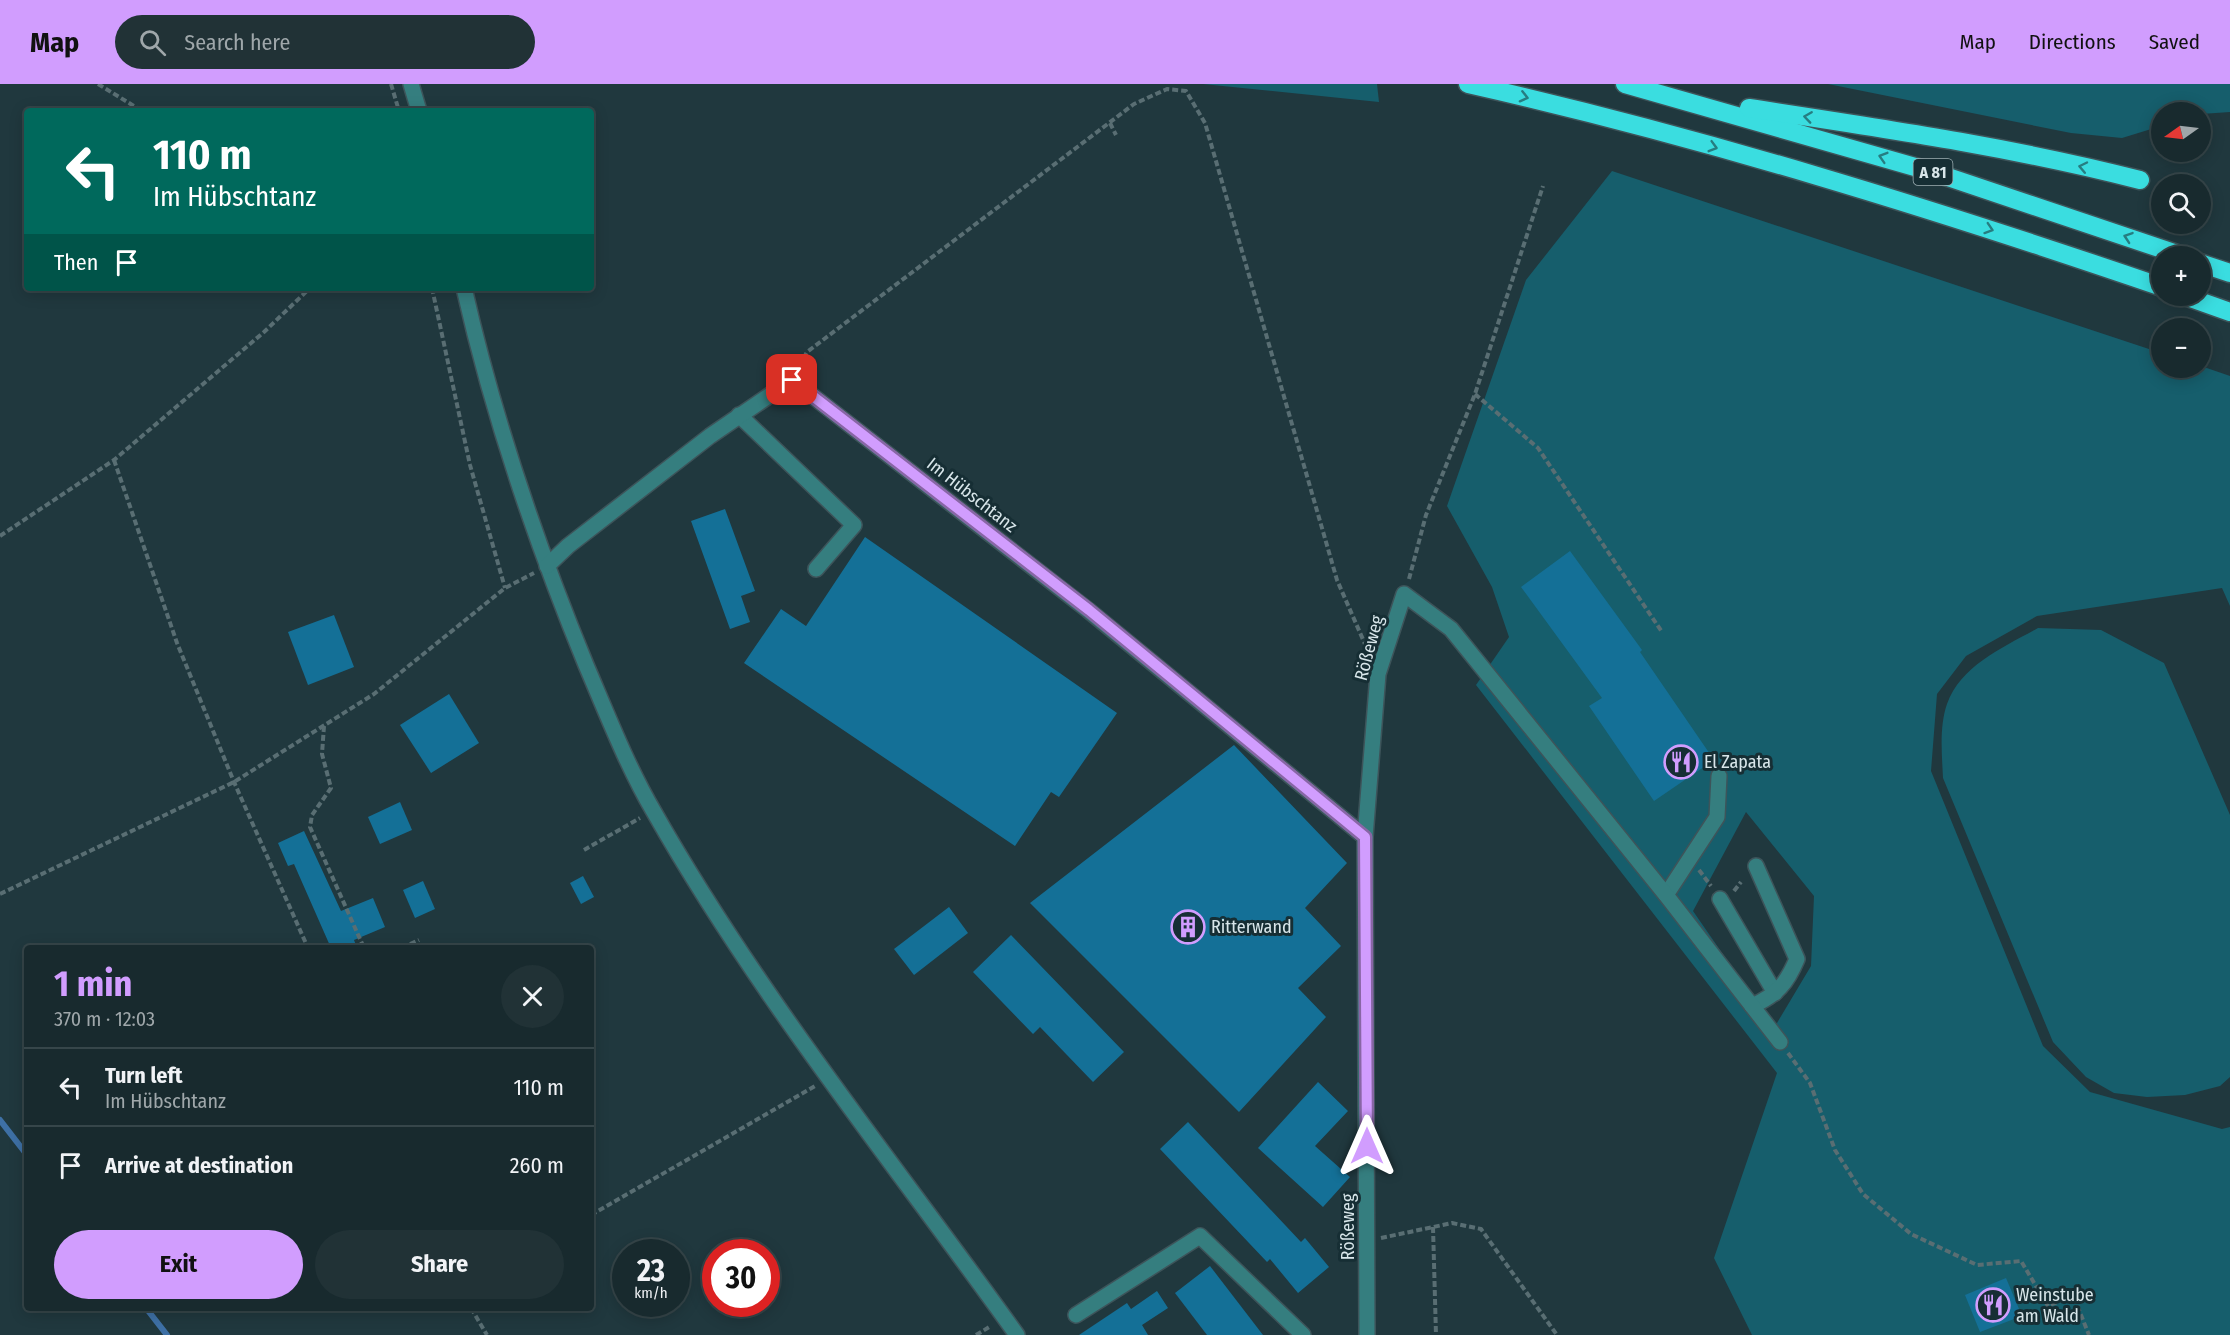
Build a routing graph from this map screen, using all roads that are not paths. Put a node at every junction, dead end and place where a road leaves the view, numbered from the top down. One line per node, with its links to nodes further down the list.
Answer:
1 (411, 84): 5 (street)
2 (1468, 84): 10 (highway, A 81, one-way to 10)
3 (1625, 84): 4 (highway, A 81)
4 (1678, 98): 6 (highway, one-way to 4); 7 (highway, A 81, one-way to 4)
5 (418, 108)
6 (2140, 180)
7 (2153, 246)
8 (2211, 266): 9 (highway)
9 (2230, 273)
10 (2151, 283)
11 (465, 291): 15 (street)
12 (2211, 305): 13 (highway)
13 (2230, 312)
14 (739, 415): 15 (street); 16 (street); 18 (street, Im Hübschtanz)
15 (547, 566): 26 (street)
16 (816, 569)
17 (1719, 776): 20 (street)
18 (1365, 837): 20 (street, Rößeweg); 28 (street, Rößeweg)
19 (1755, 866): 22 (street)
20 (1666, 894): 23 (street)
21 (1720, 899): 22 (street)
22 (1775, 993): 23 (street)
23 (1752, 1006): 24 (street)
24 (1780, 1042)
25 (1076, 1315): 27 (street)
26 (1017, 1335)
27 (1303, 1335)
28 (1367, 1335)

